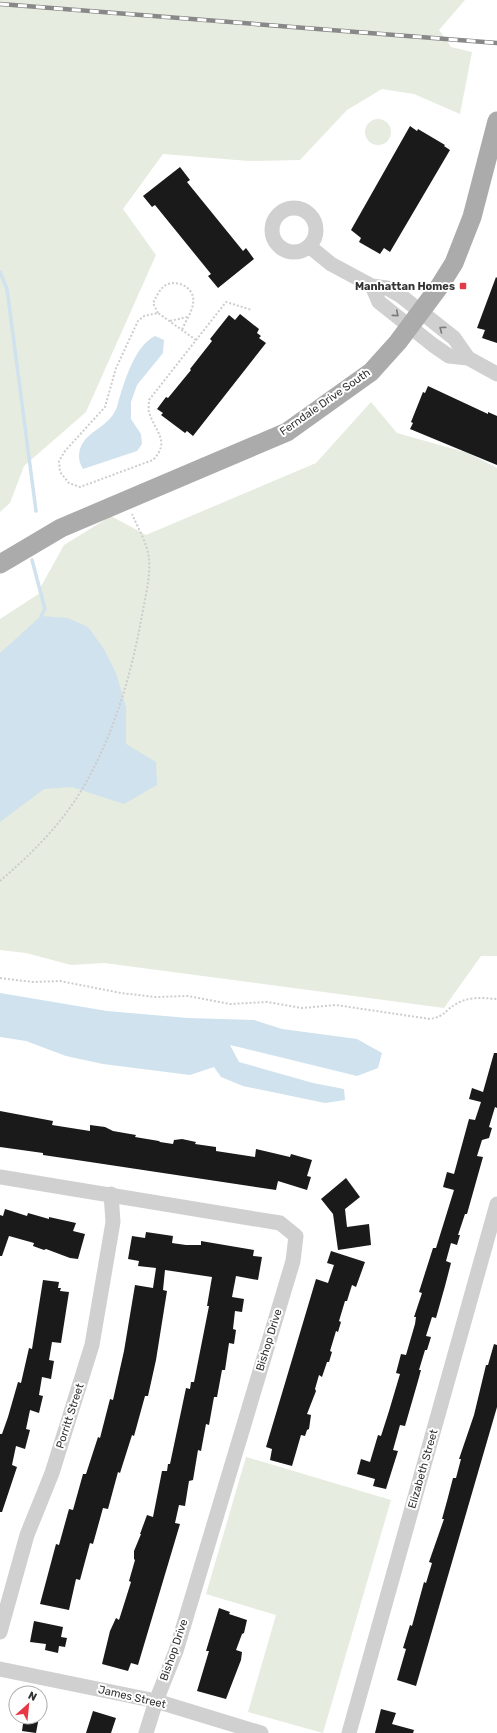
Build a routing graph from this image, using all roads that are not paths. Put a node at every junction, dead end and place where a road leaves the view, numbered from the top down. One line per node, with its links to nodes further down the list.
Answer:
1 (497, 121): 3 (main road, Ferndale Drive South)
2 (309, 246): 3 (street)
3 (415, 319): 4 (street); 5 (main road, Ferndale Drive South)
4 (497, 374)
5 (0, 564)
6 (0, 1177): 7 (street, Bishop Drive)
7 (112, 1194): 9 (street, Porritt Street); 11 (street, Bishop Drive)
8 (497, 1204): 14 (street, Elizabeth Street)
9 (0, 1632)
10 (0, 1669): 11 (street, James Street)
11 (156, 1701): 12 (street, Bishop Drive); 13 (street, James Street)
12 (146, 1733)
13 (261, 1733)
14 (349, 1733)

